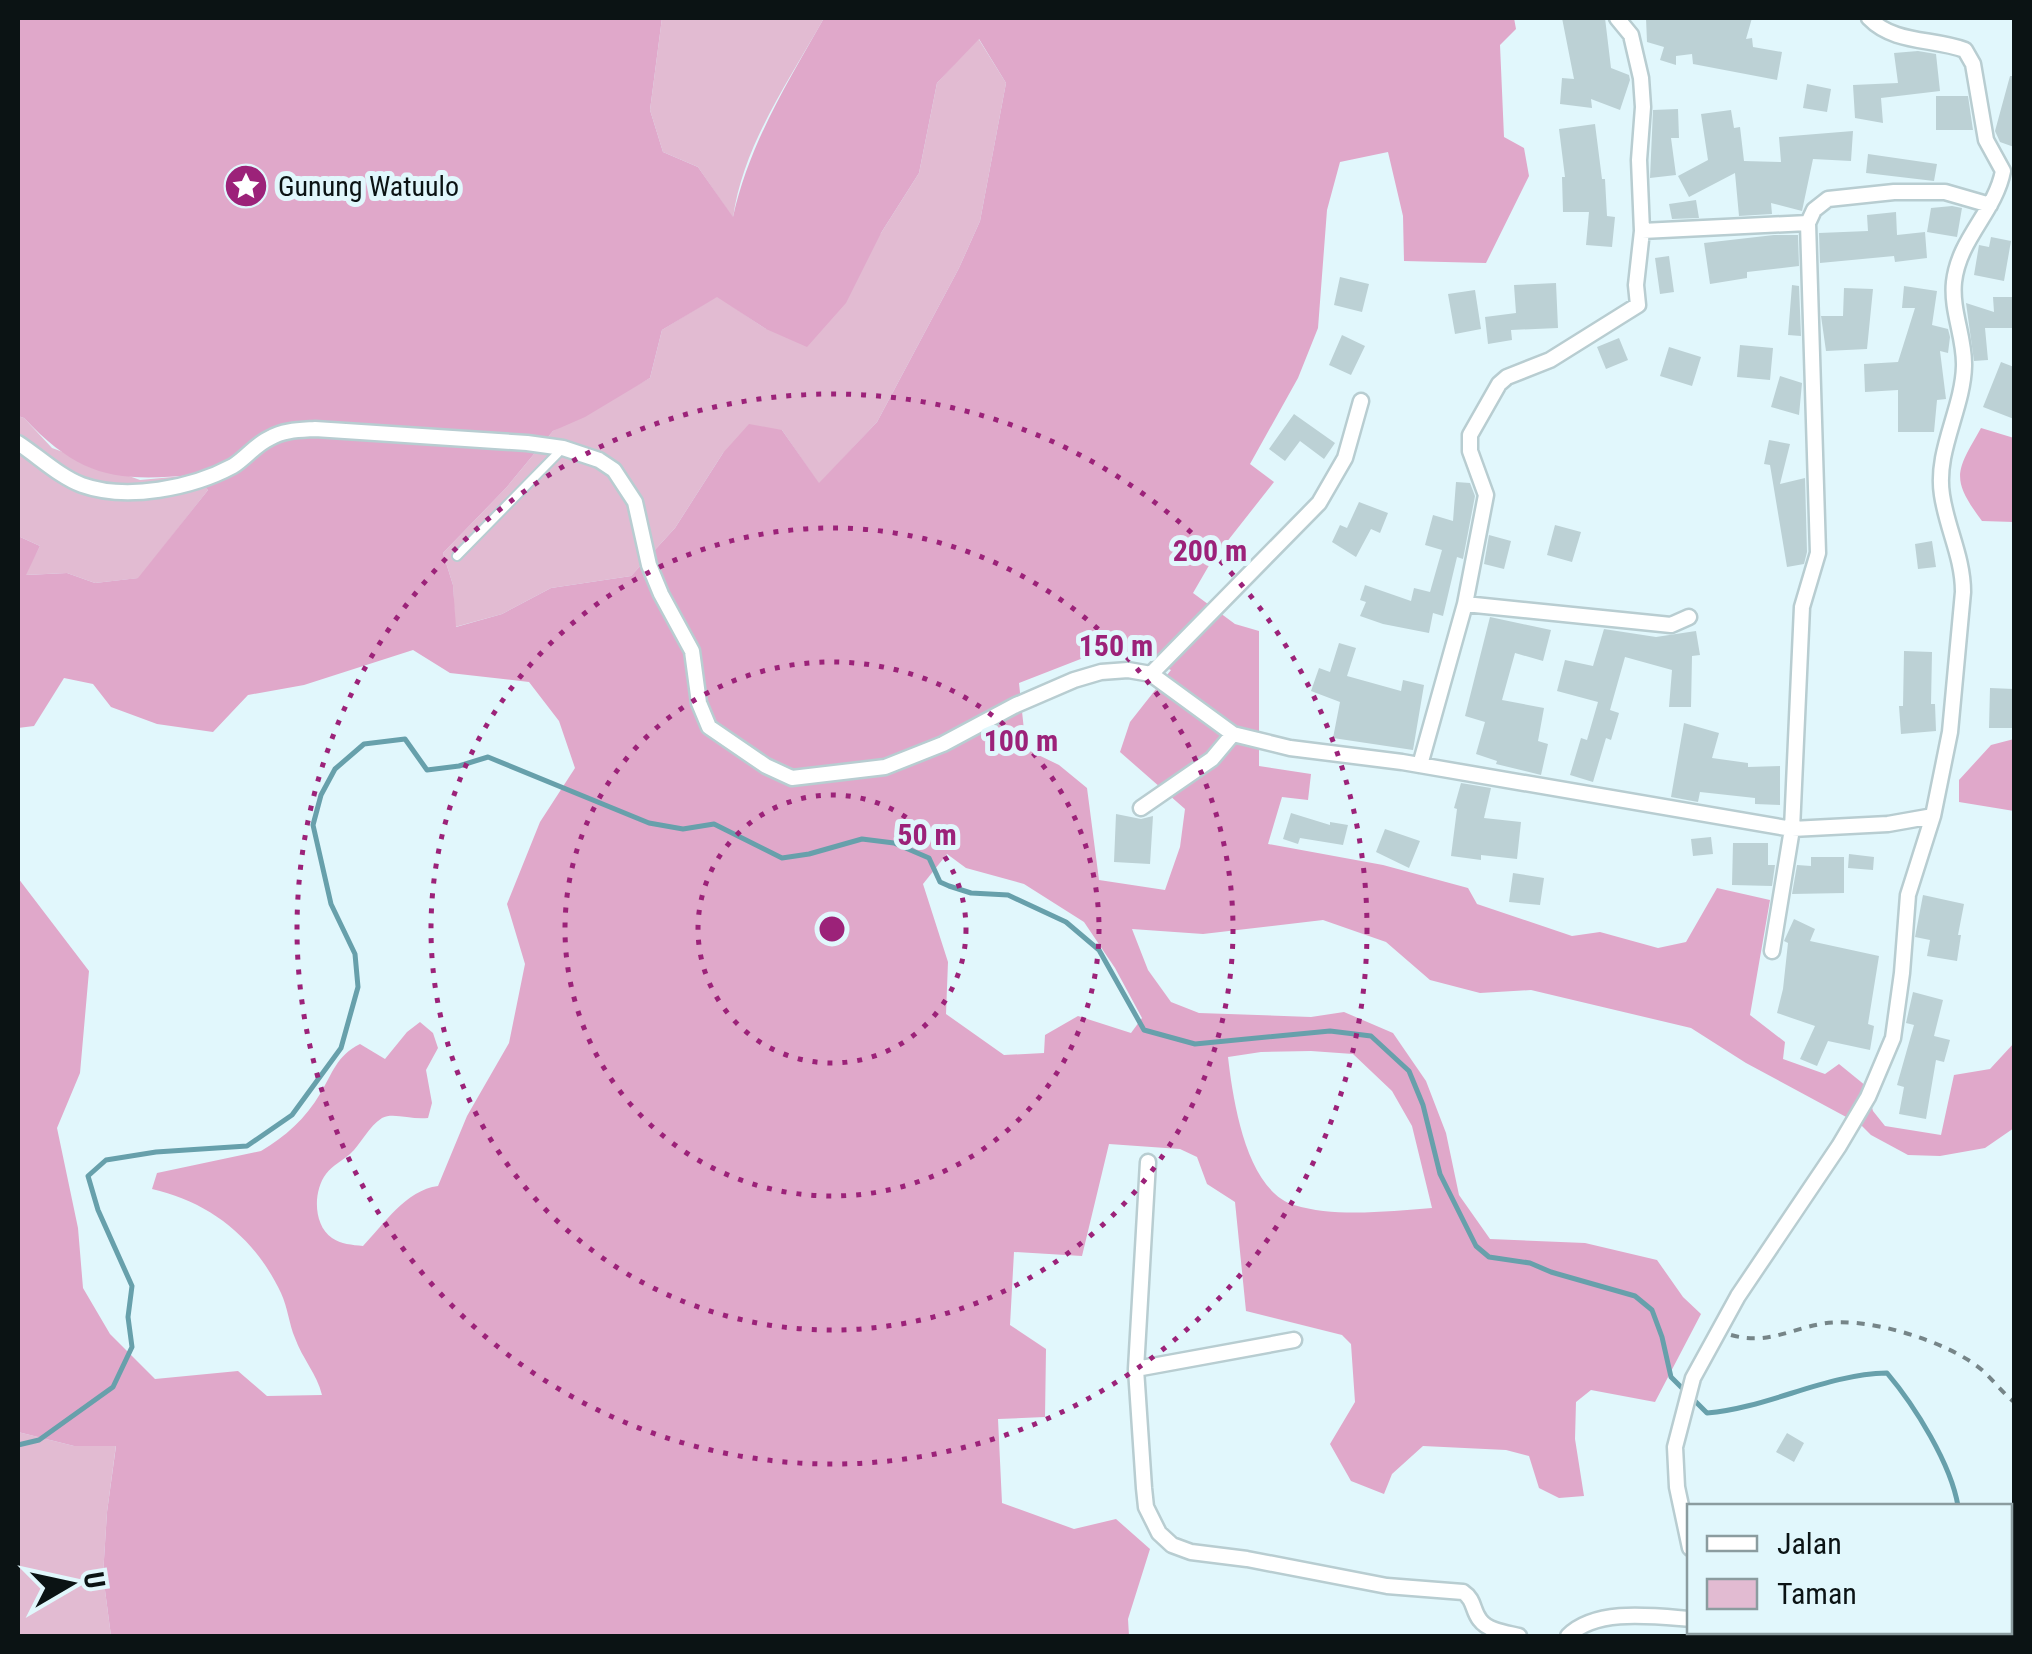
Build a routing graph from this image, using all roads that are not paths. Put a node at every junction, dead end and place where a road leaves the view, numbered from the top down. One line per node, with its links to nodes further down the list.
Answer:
1 (1616, 18): 6 (street)
2 (1869, 18): 3 (street)
3 (2009, 171): 4 (street)
4 (1990, 204): 5 (street); 17 (street)
5 (1808, 223): 6 (street); 18 (street)
6 (1642, 232): 11 (street)
7 (1361, 401): 13 (street)
8 (18, 443): 9 (street)
9 (562, 448): 10 (lane); 13 (street)
10 (457, 556)
11 (1465, 604): 12 (street); 15 (street)
12 (1690, 617)
13 (1151, 674): 14 (street)
14 (1233, 734): 15 (street); 16 (street)
15 (1420, 765): 18 (street)
16 (1141, 808)
17 (1933, 816): 18 (street); 23 (street)
18 (1792, 830): 19 (street)
19 (1772, 951)
20 (1148, 1162): 22 (street)
21 (1294, 1340): 22 (street)
22 (1136, 1369): 25 (street)
23 (1687, 1534)
24 (1687, 1619): 26 (street)
25 (1519, 1636)
26 (1568, 1636)

